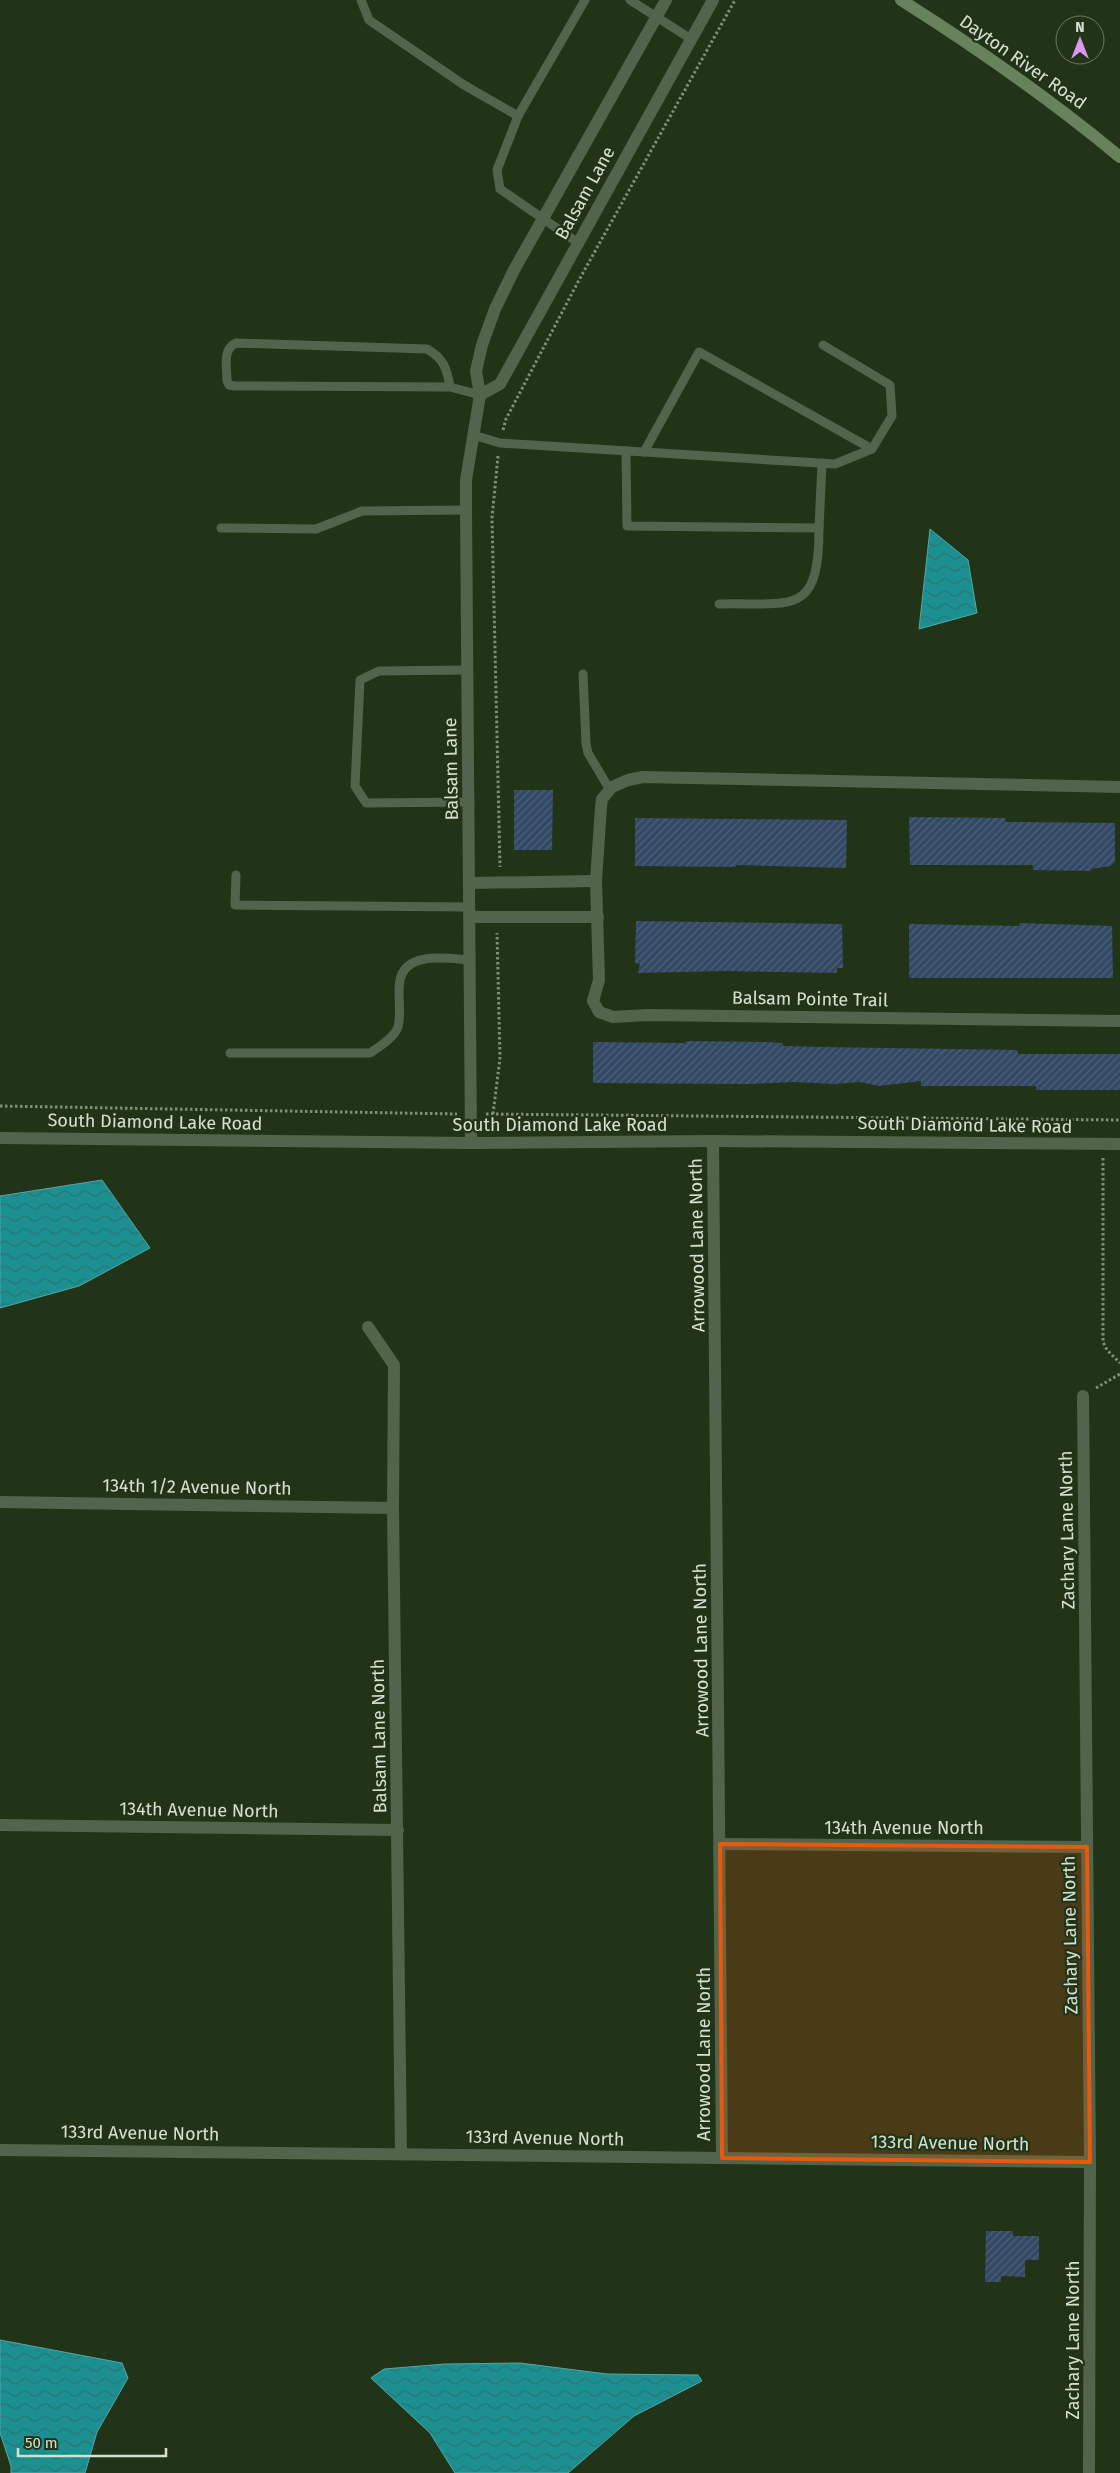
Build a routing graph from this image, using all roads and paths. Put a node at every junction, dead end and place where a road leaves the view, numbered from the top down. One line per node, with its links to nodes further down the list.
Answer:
1 (361, 0): 10 (lane)
2 (585, 0): 10 (lane)
3 (630, 0): 8 (lane)
4 (666, 0): 8 (street, Balsam Lane)
5 (713, 0): 9 (street, Balsam Lane)
6 (735, 0): 18 (path)
7 (901, 0): 11 (main road, Dayton River Road)
8 (656, 18): 9 (lane); 12 (street, Balsam Lane)
9 (691, 39): 13 (street, Balsam Lane)
10 (518, 116): 12 (lane)
11 (1120, 157)
12 (543, 219): 13 (lane); 16 (street, Balsam Lane)
13 (577, 242): 16 (street, Balsam Lane)
14 (823, 345): 19 (lane)
15 (450, 387): 15 (lane); 16 (lane)
16 (480, 395): 17 (street, Balsam Lane)
17 (472, 435): 18 (lane); 23 (street, Balsam Lane)
18 (500, 443): 20 (lane); 35 (path)
19 (872, 450): 21 (lane); 22 (lane)
20 (626, 451): 21 (lane); 25 (lane)
21 (644, 452): 22 (lane)
22 (822, 463): 25 (lane)
23 (466, 510): 24 (lane); 27 (street, Balsam Lane)
24 (221, 528)
25 (819, 528): 26 (lane)
26 (719, 604)
27 (468, 670): 31 (street, Balsam Lane); 31 (lane)
28 (583, 674): 30 (lane)
29 (1120, 786): 30 (street)
30 (610, 790): 33 (street, Balsam Pointe Trail)
31 (470, 802): 34 (street, Balsam Lane)
32 (236, 875): 36 (lane)
33 (596, 882): 35 (street); 38 (street, Balsam Pointe Trail)
34 (470, 883): 35 (street); 36 (street, Balsam Lane)
35 (500, 883)
36 (470, 912): 37 (street); 39 (street, Balsam Lane)
37 (497, 917): 38 (street); 44 (path)
38 (598, 917): 40 (street, Balsam Pointe Trail)
39 (471, 960): 41 (lane); 43 (street, Balsam Lane)
40 (1120, 1021)
41 (230, 1053)
42 (0, 1106): 43 (path)
43 (471, 1114): 44 (path); 49 (street, Balsam Lane)
44 (493, 1114): 45 (path)
45 (1102, 1120): 46 (path); 50 (path)
46 (1120, 1120)
47 (0, 1138): 49 (street, South Diamond Lake Road)
48 (713, 1141): 49 (street, South Diamond Lake Road); 50 (street, South Diamond Lake Road); 60 (street, Arrowood Lane North)
49 (471, 1143)
50 (1103, 1144): 51 (street, South Diamond Lake Road); 53 (path)
51 (1120, 1144)
52 (368, 1327): 57 (street, Balsam Lane North)
53 (1120, 1363)
54 (1120, 1374): 55 (path)
55 (1083, 1396): 61 (street, Zachary Lane North)
56 (0, 1502): 57 (street, 134th 1/2 Avenue North)
57 (393, 1508): 59 (street, Balsam Lane North)
58 (0, 1825): 59 (street, 134th Avenue North)
59 (398, 1830): 63 (street, Balsam Lane North)
60 (720, 1844): 61 (street, 134th Avenue North); 64 (street, Arrowood Lane North)
61 (1087, 1847): 65 (street, Zachary Lane North)
62 (0, 2150): 63 (street, 133rd Avenue North)
63 (401, 2153): 64 (street, 133rd Avenue North)
64 (722, 2158): 65 (street, 133rd Avenue North)
65 (1090, 2162): 66 (street, Zachary Lane North)
66 (1089, 2473)

